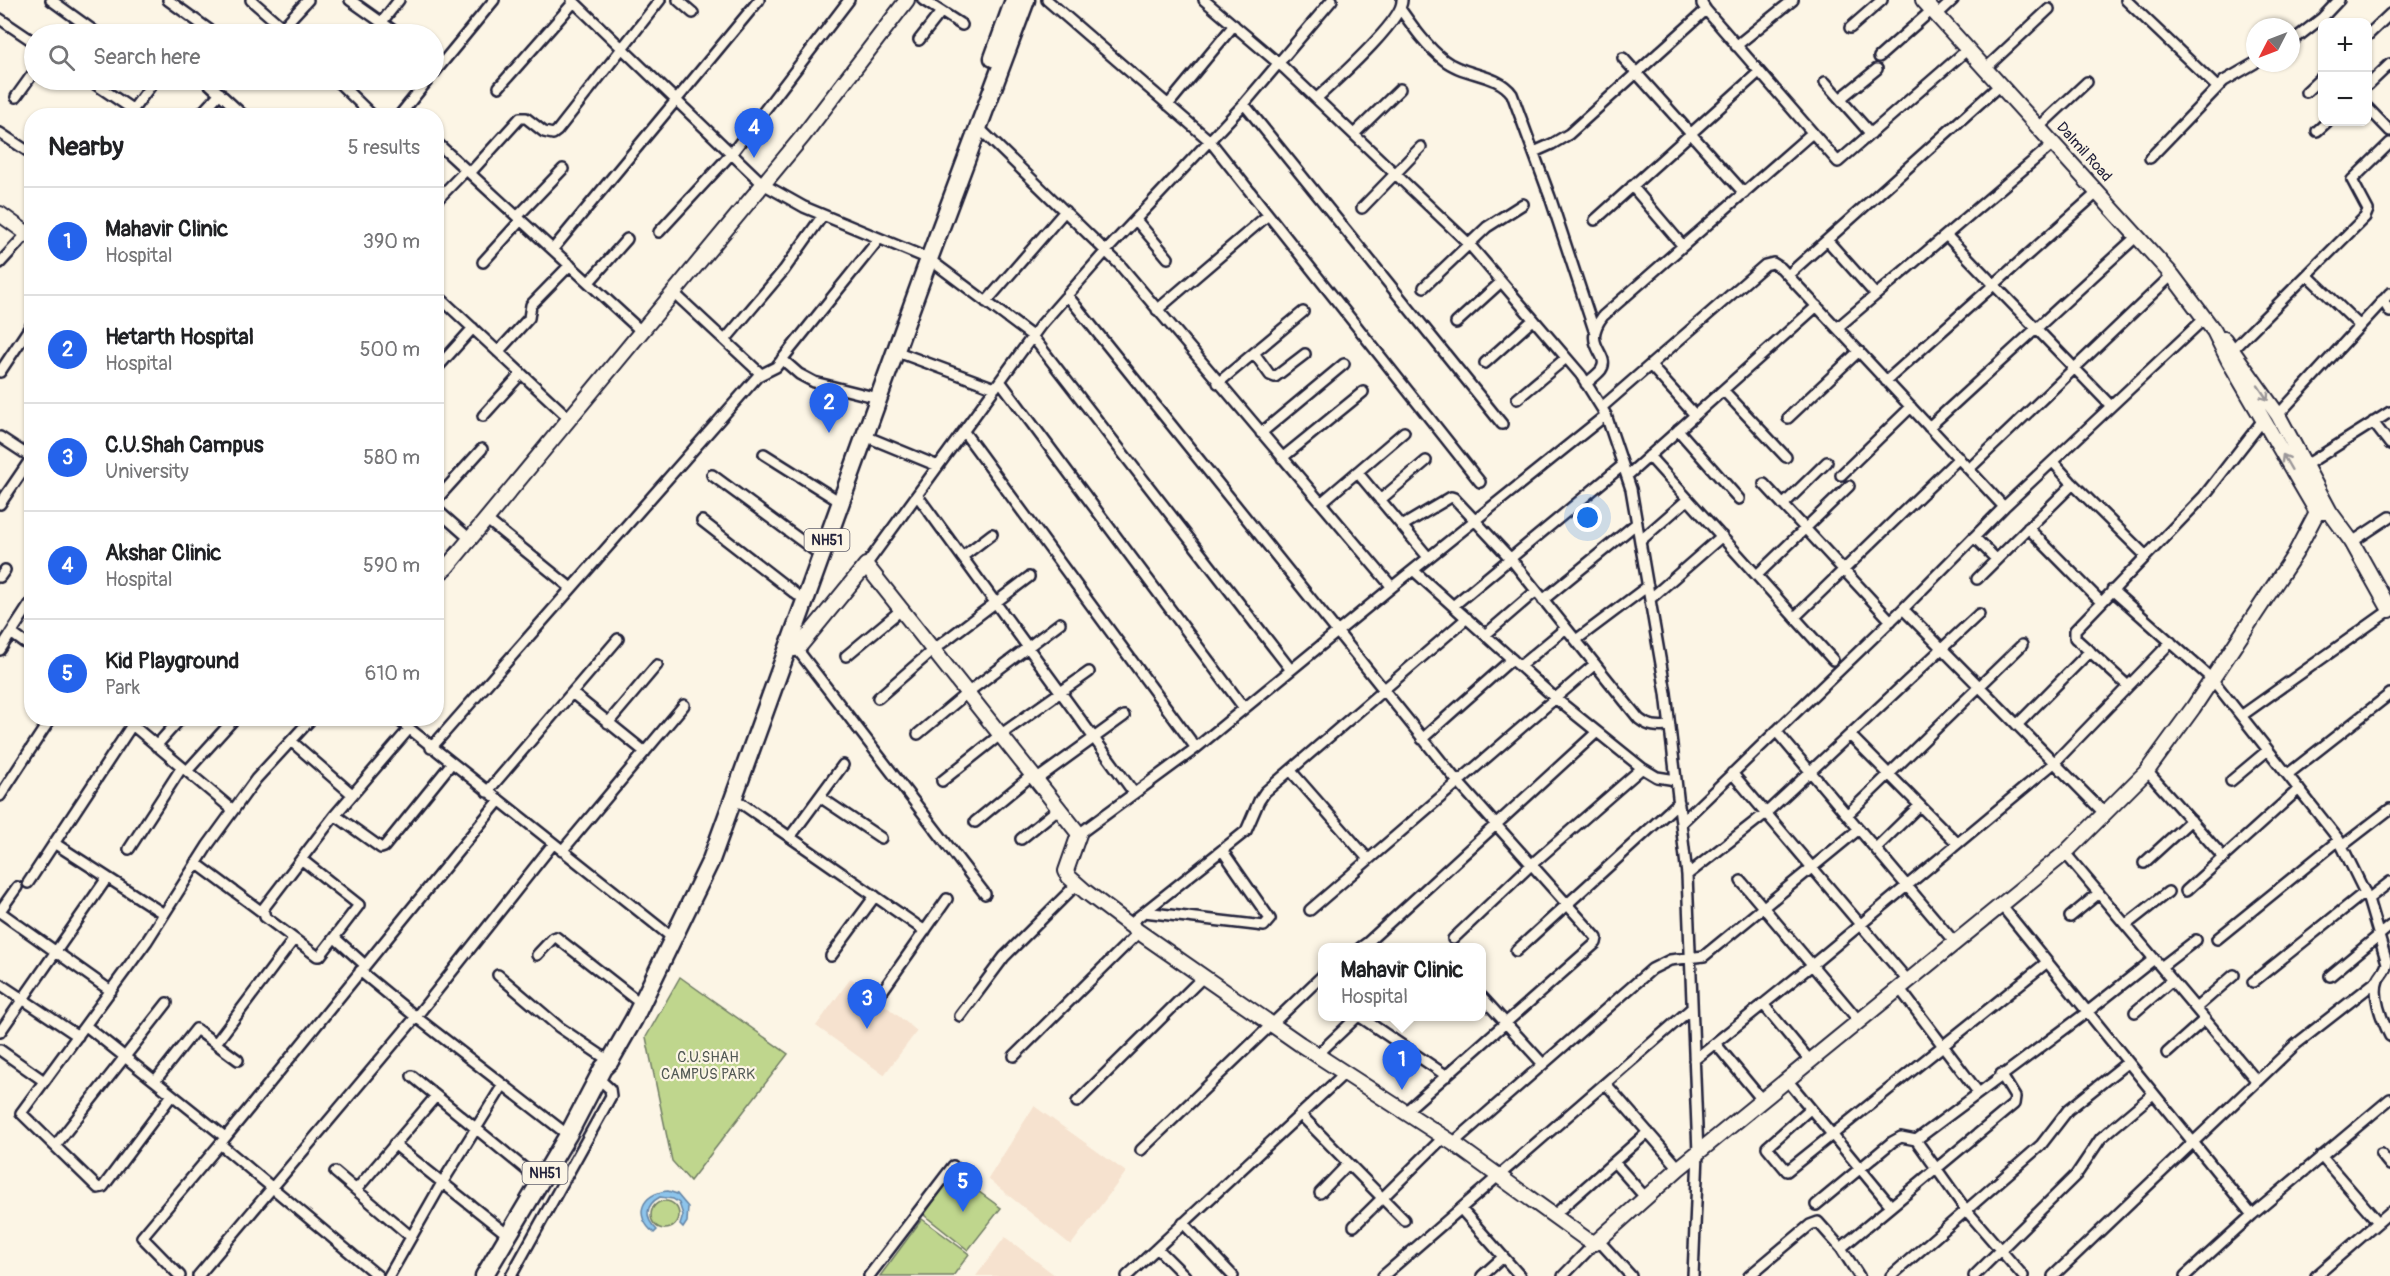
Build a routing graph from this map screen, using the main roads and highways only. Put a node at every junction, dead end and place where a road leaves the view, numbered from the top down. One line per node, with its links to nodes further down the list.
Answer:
1 (1014, 0): 3 (highway, NH51)
2 (1026, 0): 3 (highway, NH51)
3 (925, 258): 4 (highway, NH51); 4 (highway, NH51)
4 (875, 397): 5 (highway, NH51); 5 (highway, NH51)
5 (670, 937): 6 (highway, NH51); 6 (highway, NH51)
6 (602, 1068): 7 (highway, NH51)
7 (484, 1276)

